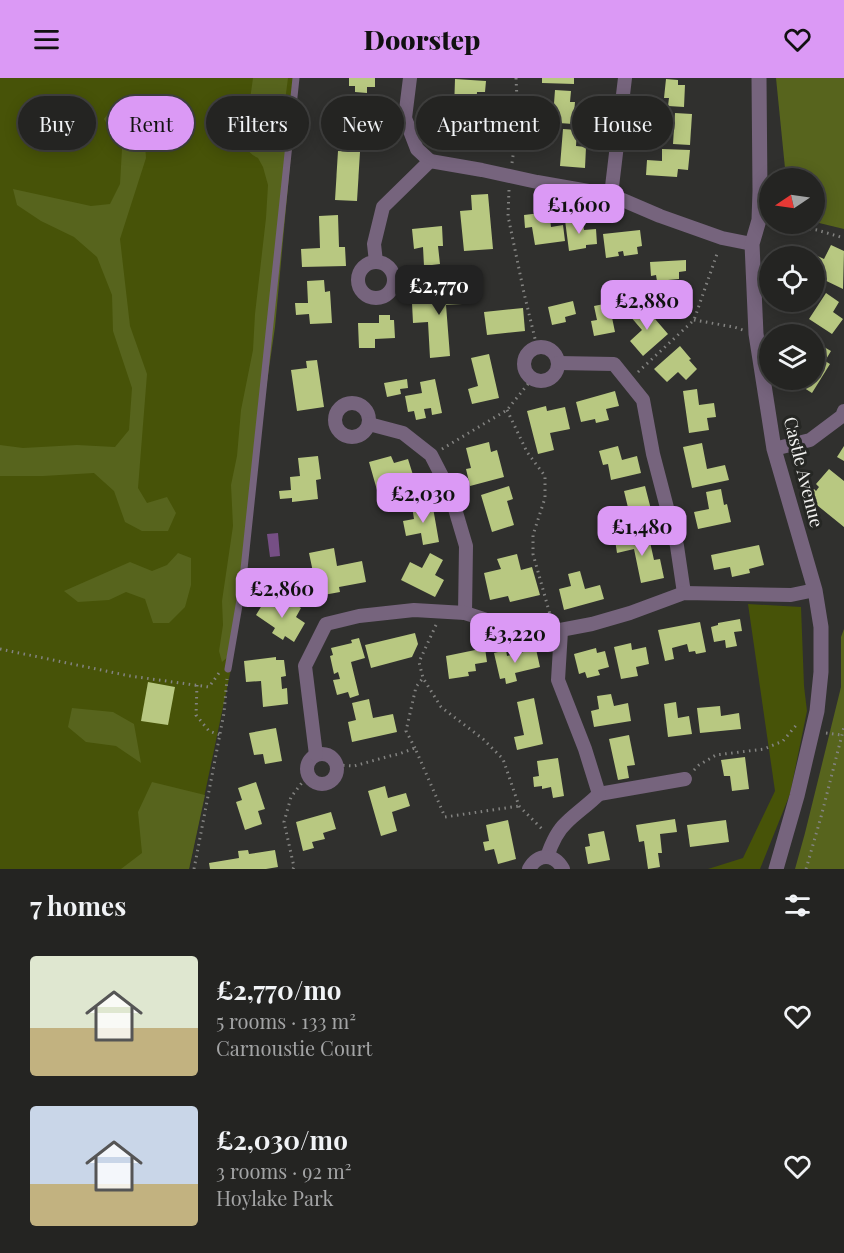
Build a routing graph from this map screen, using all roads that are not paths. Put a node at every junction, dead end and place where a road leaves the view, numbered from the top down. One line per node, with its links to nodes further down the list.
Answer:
1 (296, 78): 17 (lane)
2 (410, 78): 5 (street)
3 (625, 78): 6 (street)
4 (759, 78): 7 (street, Castle Avenue)
5 (430, 161): 6 (street); 8 (street)
6 (611, 195): 7 (street)
7 (752, 244): 12 (street, Castle Avenue)
8 (376, 262)
9 (558, 363): 9 (street); 14 (street)
10 (844, 411): 12 (street)
11 (369, 424): 15 (street)
12 (774, 449): 13 (street, Castle Avenue)
13 (815, 591): 14 (street); 24 (street, Castle Avenue)
14 (684, 593): 16 (street)
15 (465, 613): 16 (street); 18 (street)
16 (558, 631): 20 (street)
17 (228, 669)
18 (316, 755): 18 (street)
19 (685, 779): 20 (street)
20 (598, 794): 21 (street)
21 (547, 857): 22 (street); 23 (street)
22 (529, 869)
23 (563, 869)
24 (776, 869)

